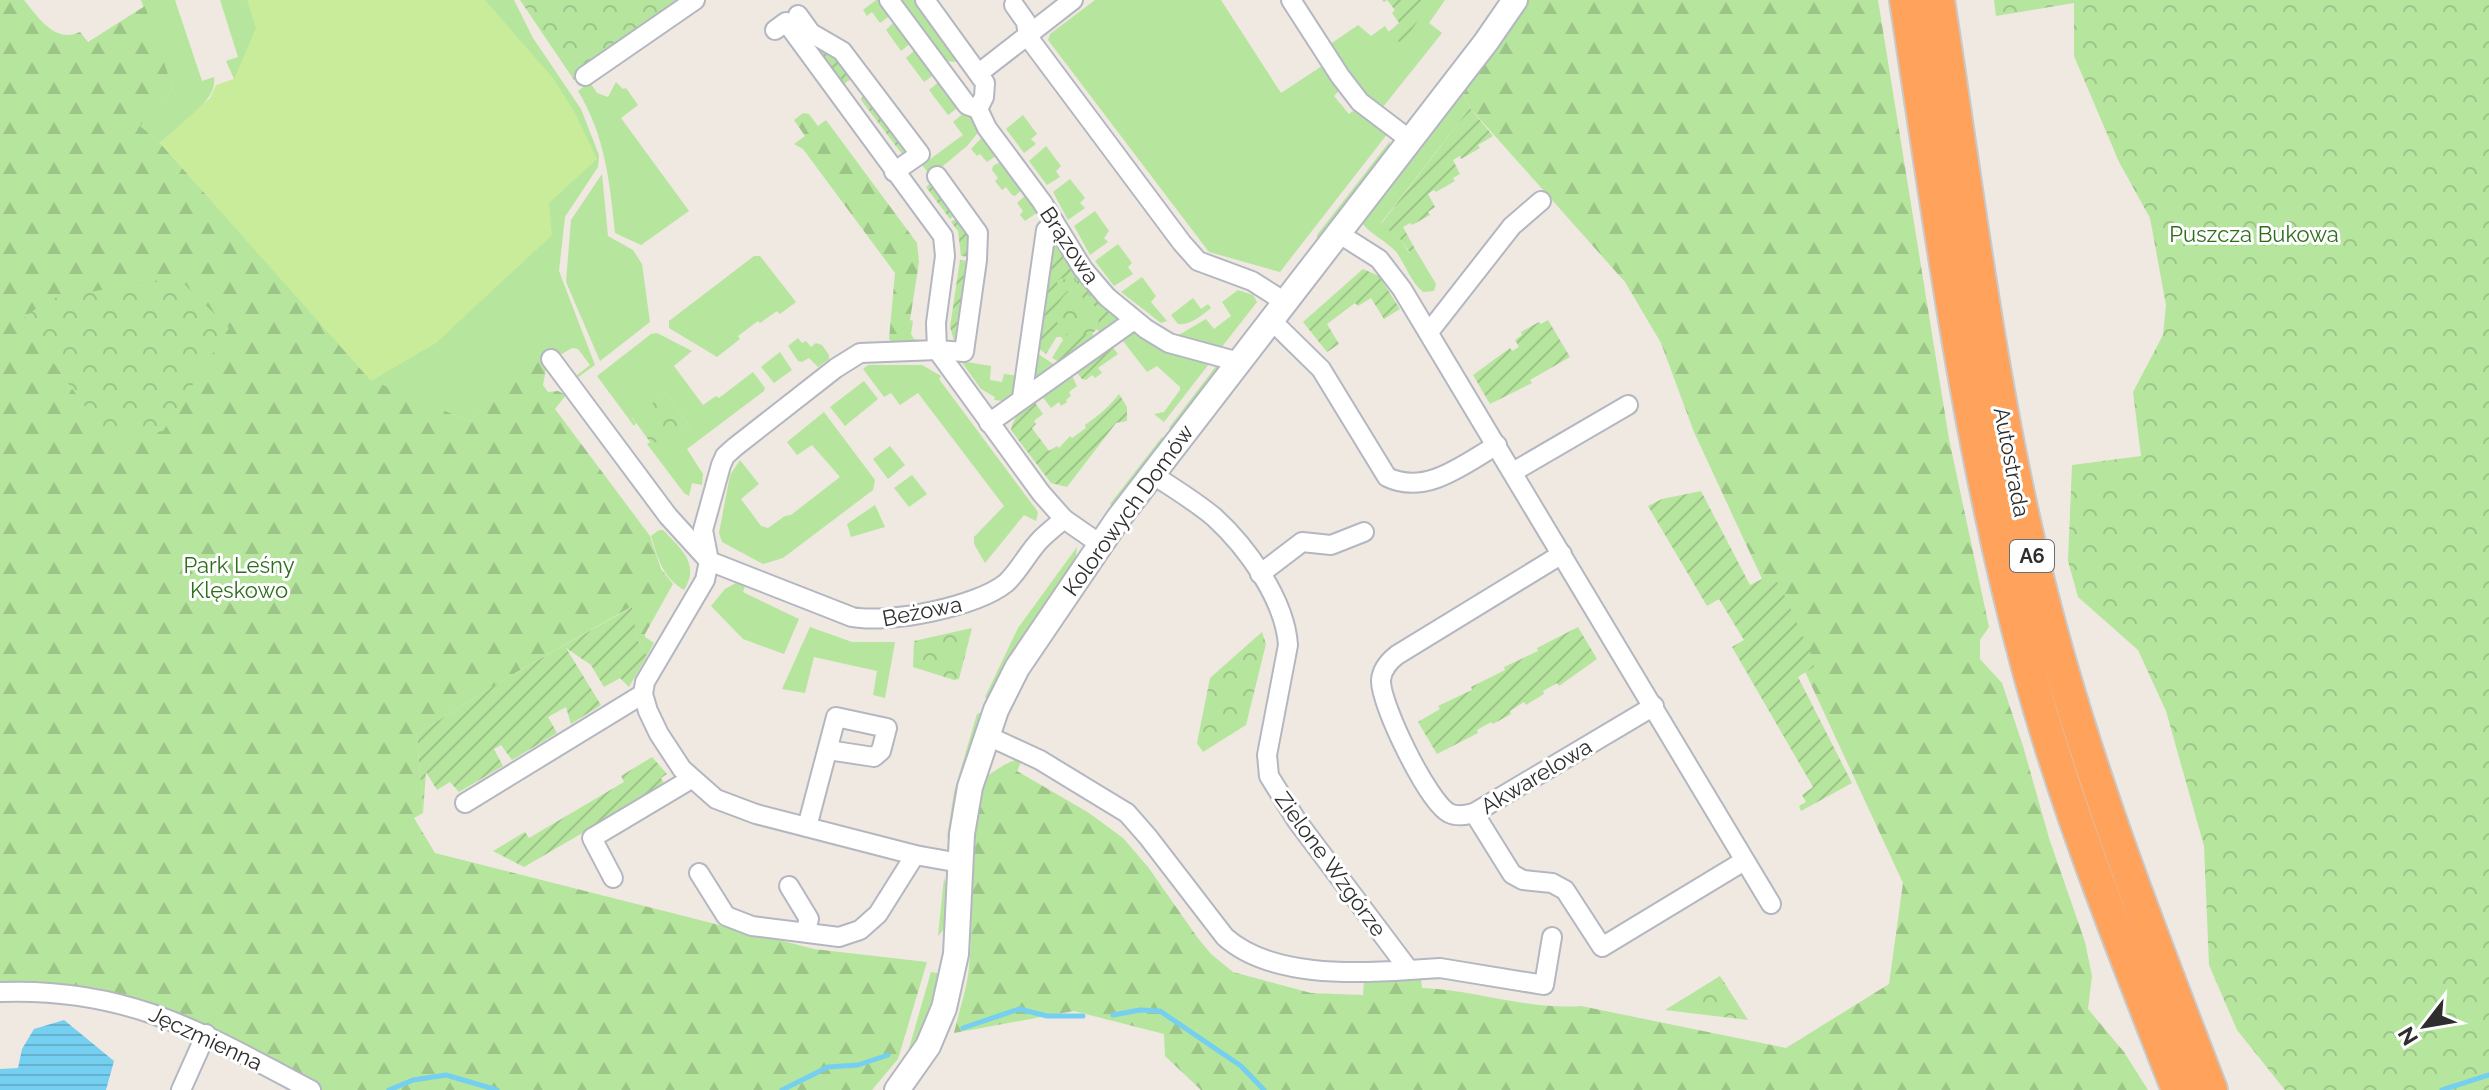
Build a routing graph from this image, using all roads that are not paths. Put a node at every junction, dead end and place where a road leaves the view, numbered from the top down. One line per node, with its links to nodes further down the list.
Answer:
1 (695, 0): 15 (street)
2 (889, 0): 13 (street, Brązowa)
3 (925, 0): 14 (street)
4 (1073, 0): 12 (street)
5 (1291, 0): 19 (street)
6 (1515, 0): 19 (street, Kolorowych Domów)
7 (1906, 0): 66 (highway, Autostrada / A6)
8 (1938, 0): 67 (highway, Autostrada / A6)
9 (1014, 5): 12 (street)
10 (798, 15): 16 (street)
11 (775, 30): 17 (street)
12 (1028, 37): 14 (street); 25 (street)
13 (941, 69): 14 (street); 18 (street, Brązowa)
14 (977, 70): 18 (street)
15 (585, 76)
16 (868, 85): 17 (street); 20 (street)
17 (843, 103): 20 (street)
18 (978, 109): 23 (street, Brązowa)
19 (1410, 140): 24 (street, Kolorowych Domów)
20 (894, 172): 28 (street)
21 (937, 176): 28 (street)
22 (1541, 201): 27 (street)
23 (1054, 222): 26 (street, Brązowa); 31 (street)
24 (1338, 233): 25 (street, Kolorowych Domów); 27 (street)
25 (1278, 311): 30 (street, Kolorowych Domów); 34 (street)
26 (1134, 320): 30 (street, Brązowa); 31 (street)
27 (1429, 332): 34 (street)
28 (937, 350): 33 (street); 41 (street)
29 (551, 359): 41 (street)
30 (1239, 362): 36 (street, Kolorowych Domów)
31 (1022, 398): 33 (street)
32 (1628, 405): 35 (street)
33 (989, 423): 37 (street)
34 (1497, 445): 35 (street)
35 (1513, 472): 40 (street)
36 (1152, 474): 39 (street, Kolorowych Domów); 42 (street, Zielone Wzgórze)
37 (1064, 519): 39 (street); 41 (street, Beżowa)
38 (1364, 532): 42 (street)
39 (1100, 544): 45 (street, Kolorowych Domów)
40 (1562, 554): 44 (street); 49 (street, Akwarelowa)
41 (709, 561): 43 (street)
42 (1260, 574): 60 (street, Zielone Wzgórze)
43 (643, 694): 47 (street); 48 (street)
44 (1654, 706): 49 (street, Akwarelowa); 52 (street)
45 (986, 735): 53 (street, Kolorowych Domów); 60 (street, Zielone Wzgórze)
46 (828, 750): 50 (street)
47 (691, 779): 50 (street); 55 (street)
48 (465, 803)
49 (1474, 813): 52 (street)
50 (807, 827): 51 (street)
51 (915, 855): 53 (street); 58 (street)
52 (1744, 861): 57 (street)
53 (960, 863): 65 (street, Kolorowych Domów)
54 (699, 873): 58 (street)
55 (613, 878)
56 (789, 886): 58 (street)
57 (1771, 904)
58 (805, 932)
59 (1552, 937): 60 (street, Zielone Wzgórze)
60 (1409, 970)
61 (0, 992): 62 (street, Jęczmienna)
62 (206, 1034): 63 (street); 64 (street, Jęczmienna)
63 (181, 1090)
64 (311, 1090)
65 (897, 1090)
66 (2178, 1090)
67 (2211, 1090)

